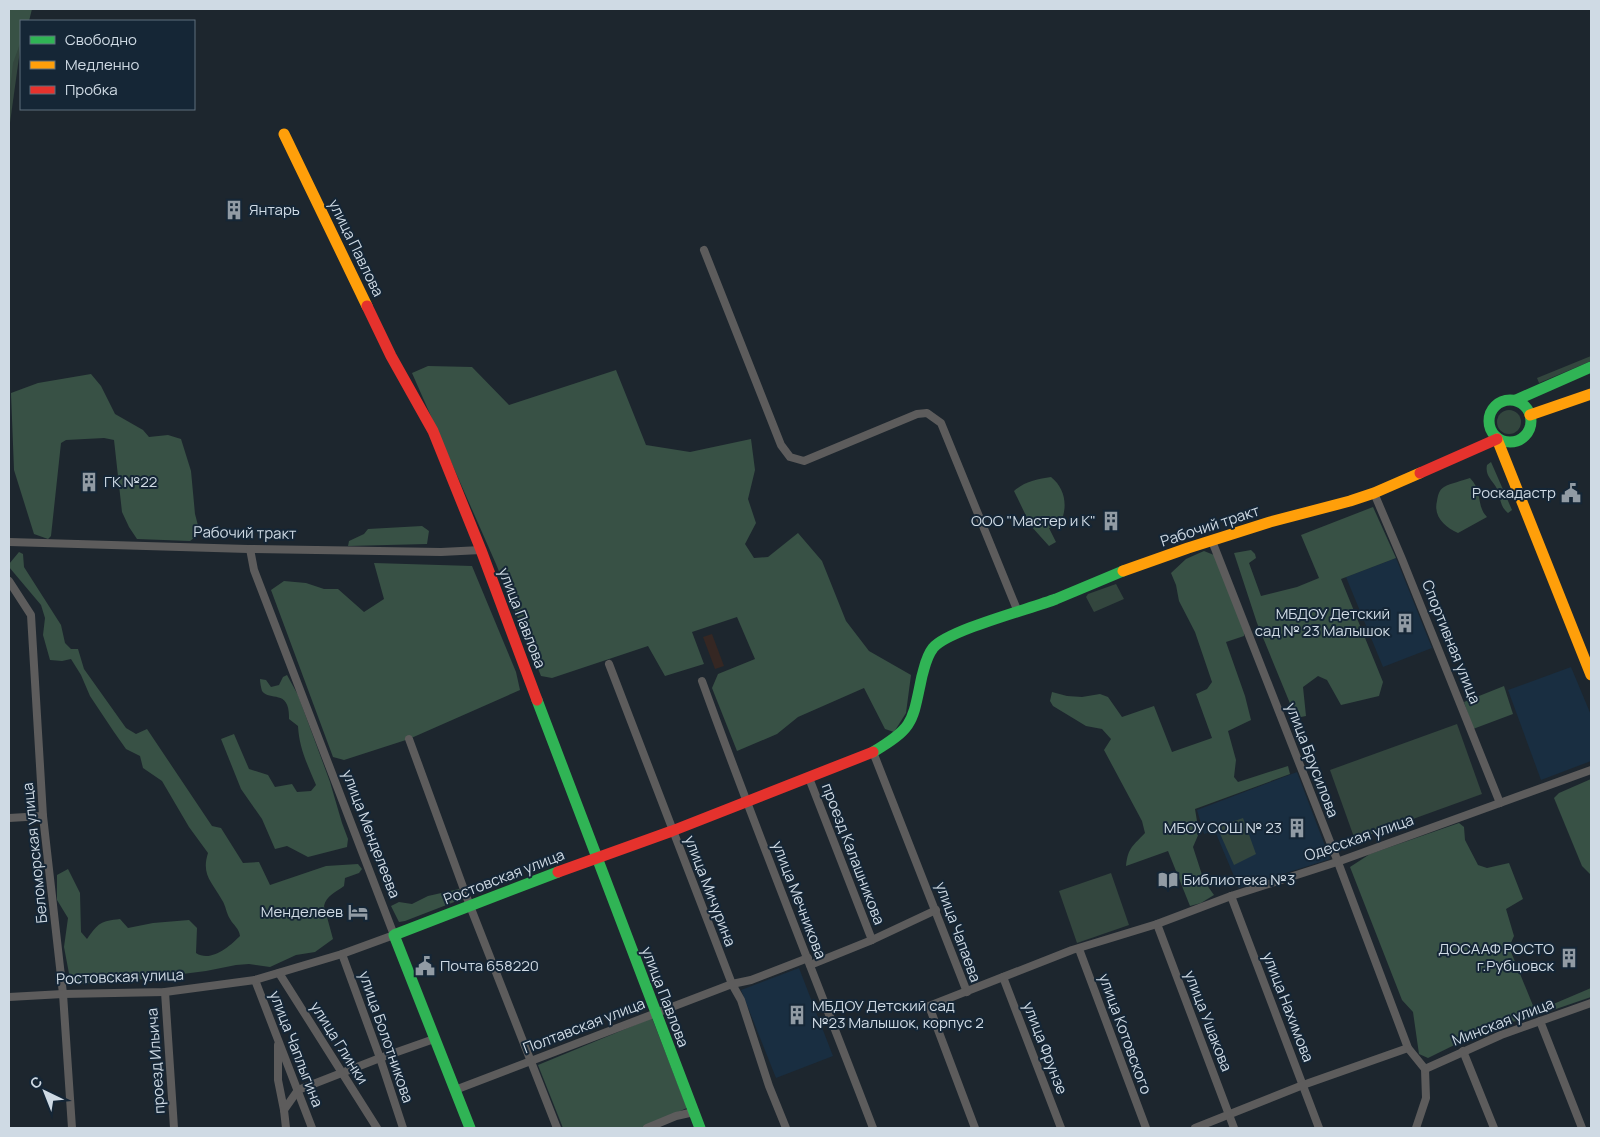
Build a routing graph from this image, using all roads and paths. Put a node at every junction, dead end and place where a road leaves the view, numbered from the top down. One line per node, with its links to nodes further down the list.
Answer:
1 (284, 134): 18 (street, улица Павлова)
2 (704, 250): 20 (street)
3 (1591, 367): 4 (street)
4 (1535, 391): 6 (street); 7 (street); 8 (street)
5 (1591, 394): 7 (street)
6 (1516, 400): 8 (street); 9 (street)
7 (1542, 411): 8 (street)
8 (1529, 413): 11 (street)
9 (1488, 422): 10 (street); 12 (street)
10 (1497, 439): 11 (street); 12 (street, Рабочий тракт); 13 (street)
11 (1512, 442): 13 (street)
12 (1477, 449): 14 (street, Рабочий тракт)
13 (1506, 457): 23 (street)
14 (1374, 493): 15 (street, Рабочий тракт); 30 (street, Спортивная улица)
15 (1212, 540): 20 (street, Рабочий тракт); 35 (street, улица Брусилова)
16 (9, 542): 17 (street, Рабочий тракт)
17 (250, 549): 18 (street, Рабочий тракт); 40 (street, улица Менделеева)
18 (482, 550): 34 (street, улица Павлова)
19 (9, 580): 31 (street, Беломорская улица)
20 (1018, 612): 21 (street, Рабочий тракт)
21 (934, 647): 26 (street, Ростовская улица)
22 (608, 664): 33 (street, улица Мичурина)
23 (1591, 675)
24 (702, 680): 29 (street, улица Мечникова)
25 (409, 739): 37 (street)
26 (873, 752): 28 (street, Ростовская улица); 38 (street, улица Чапаева)
27 (1591, 770): 30 (street, Одесская улица)
28 (809, 778): 29 (street, Ростовская улица); 41 (street, проезд Калашникова)
29 (746, 802): 33 (street, Ростовская улица); 44 (street, улица Мечникова)
30 (1500, 802): 35 (street, Одесская улица)
31 (43, 816): 32 (street); 51 (street, Беломорская улица)
32 (9, 818)
33 (672, 831): 34 (street, Ростовская улица); 48 (street, улица Мичурина)
34 (596, 858): 37 (street, Ростовская улица); 54 (street, улица Павлова)
35 (1337, 862): 36 (street, Одесская улица); 58 (street, улица Брусилова)
36 (1231, 896): 39 (street, Одесская улица); 64 (street, улица Нахимова)
37 (470, 906): 40 (street, Ростовская улица); 61 (street)
38 (936, 910): 41 (street, Полтавская улица); 50 (street, улица Чапаева)
39 (1157, 924): 42 (street, Одесская улица); 69 (street, улица Ушакова)
40 (394, 935): 43 (street, Ростовская улица); 56 (street, улица Менделеева)
41 (872, 940): 44 (street, Полтавская улица)
42 (1079, 949): 46 (street, Одесская улица); 84 (street, улица Котовского)
43 (342, 954): 45 (street, Ростовская улица); 60 (street, улица Болотникова)
44 (809, 961): 48 (street, Полтавская улица); 81 (street, улица Мечникова)
45 (279, 973): 47 (street, Ростовская улица); 63 (street, улица Глинки)
46 (1003, 977): 50 (street, Одесская улица); 83 (street, улица Фрунзе)
47 (255, 980): 49 (street, Ростовская улица); 57 (street, улица Чаплыгина)
48 (732, 984): 54 (street, Полтавская улица); 80 (street, улица Мичурина)
49 (165, 992): 51 (street, Ростовская улица); 71 (street, проезд Ильича)
50 (967, 992): 82 (street, улица Чапаева)
51 (63, 994): 52 (street, Ростовская улица); 70 (street, Беломорская улица)
52 (9, 997)
53 (1591, 1003): 55 (street, Минская улица)
54 (655, 1014): 61 (street, Полтавская улица); 68 (street, улица Павлова)
55 (1540, 1021): 59 (street, Минская улица); 90 (street)
56 (434, 1039): 60 (street); 66 (street, улица Менделеева)
57 (278, 1040): 65 (street, улица Чаплыгина); 67 (street)
58 (1408, 1048): 62 (street, улица Брусилова); 64 (street)
59 (1463, 1051): 62 (street, Минская улица); 89 (street)
60 (380, 1058): 63 (street); 75 (street, улица Болотникова)
61 (530, 1061): 66 (street, Полтавская улица); 77 (street)
62 (1425, 1068): 88 (street)
63 (341, 1073): 65 (street); 74 (street, улица Глинки)
64 (1303, 1085): 69 (street); 87 (street, улица Нахимова)
65 (298, 1090): 67 (street); 73 (street, улица Чаплыгина)
66 (455, 1090): 76 (street, улица Менделеева)
67 (284, 1110): 72 (street)
68 (694, 1112): 78 (street); 79 (street, улица Павлова)
69 (1229, 1115): 85 (street); 86 (street, улица Ушакова)
70 (72, 1128)
71 (174, 1128)
72 (286, 1128)
73 (312, 1128)
74 (377, 1128)
75 (403, 1128)
76 (470, 1128)
77 (558, 1128)
78 (647, 1128)
79 (700, 1128)
80 (786, 1128)
81 (873, 1128)
82 (976, 1128)
83 (1061, 1128)
84 (1146, 1128)
85 (1195, 1128)
86 (1234, 1128)
87 (1319, 1128)
88 (1416, 1128)
89 (1494, 1128)
90 (1582, 1128)

